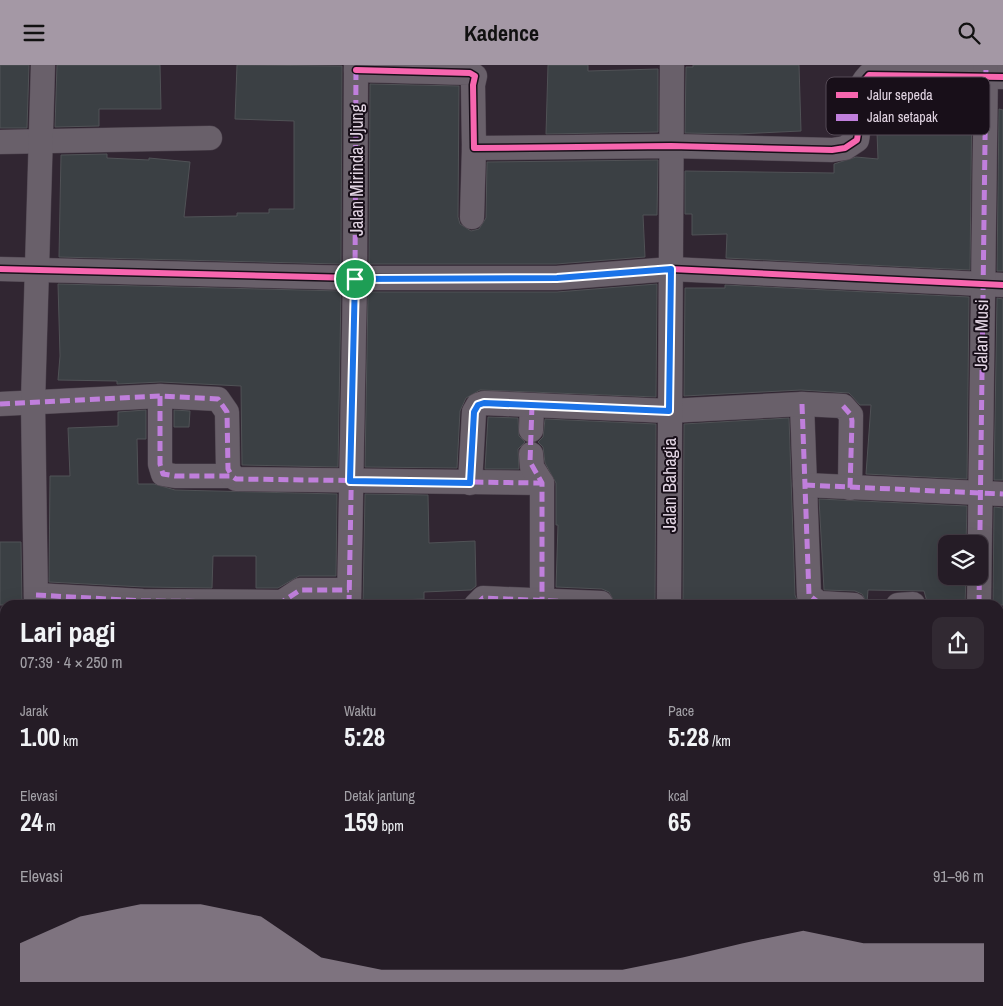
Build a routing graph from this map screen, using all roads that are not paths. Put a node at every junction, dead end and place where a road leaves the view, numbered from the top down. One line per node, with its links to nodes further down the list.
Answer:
1 (43, 65): 8 (street)
2 (672, 65): 10 (street, Jalan Bahagia)
3 (356, 68): 11 (street); 16 (street, Jalan Mirinda Ujung)
4 (991, 73): 5 (street); 17 (street, Jalan Musi)
5 (867, 77)
6 (857, 135): 10 (street)
7 (210, 139): 8 (street)
8 (42, 140): 9 (street); 14 (street)
9 (0, 142)
10 (671, 146): 11 (street); 15 (street, Jalan Bahagia)
11 (474, 148): 12 (street)
12 (472, 217)
13 (0, 269): 14 (street)
14 (36, 269): 16 (street); 19 (street)
15 (671, 269): 16 (street); 17 (street); 23 (street, Jalan Bahagia)
16 (355, 279): 27 (street, Jalan Mirinda Ujung)
17 (992, 285): 32 (street, Jalan Musi)
18 (160, 396): 19 (street); 26 (street); 26 (street)
19 (33, 402): 20 (street); 36 (street)
20 (0, 404)
21 (802, 404): 23 (street); 30 (street); 31 (street)
22 (532, 405): 23 (street); 24 (street); 28 (street)
23 (669, 411): 40 (street, Jalan Bahagia)
24 (531, 430)
25 (530, 454): 29 (street)
26 (232, 476): 27 (street)
27 (350, 481): 28 (street); 34 (street, Jalan Mirinda Ujung)
28 (470, 483): 29 (street)
29 (542, 483): 35 (street)
30 (805, 485): 31 (street); 41 (street)
31 (850, 488): 32 (street)
32 (980, 494): 33 (street); 42 (street, Jalan Musi)
33 (1003, 494)
34 (349, 597): 37 (street)
35 (542, 599): 38 (street); 39 (street)
36 (36, 600)
37 (285, 600)
38 (481, 600)
39 (557, 600)
40 (669, 600)
41 (815, 600)
42 (979, 600)

